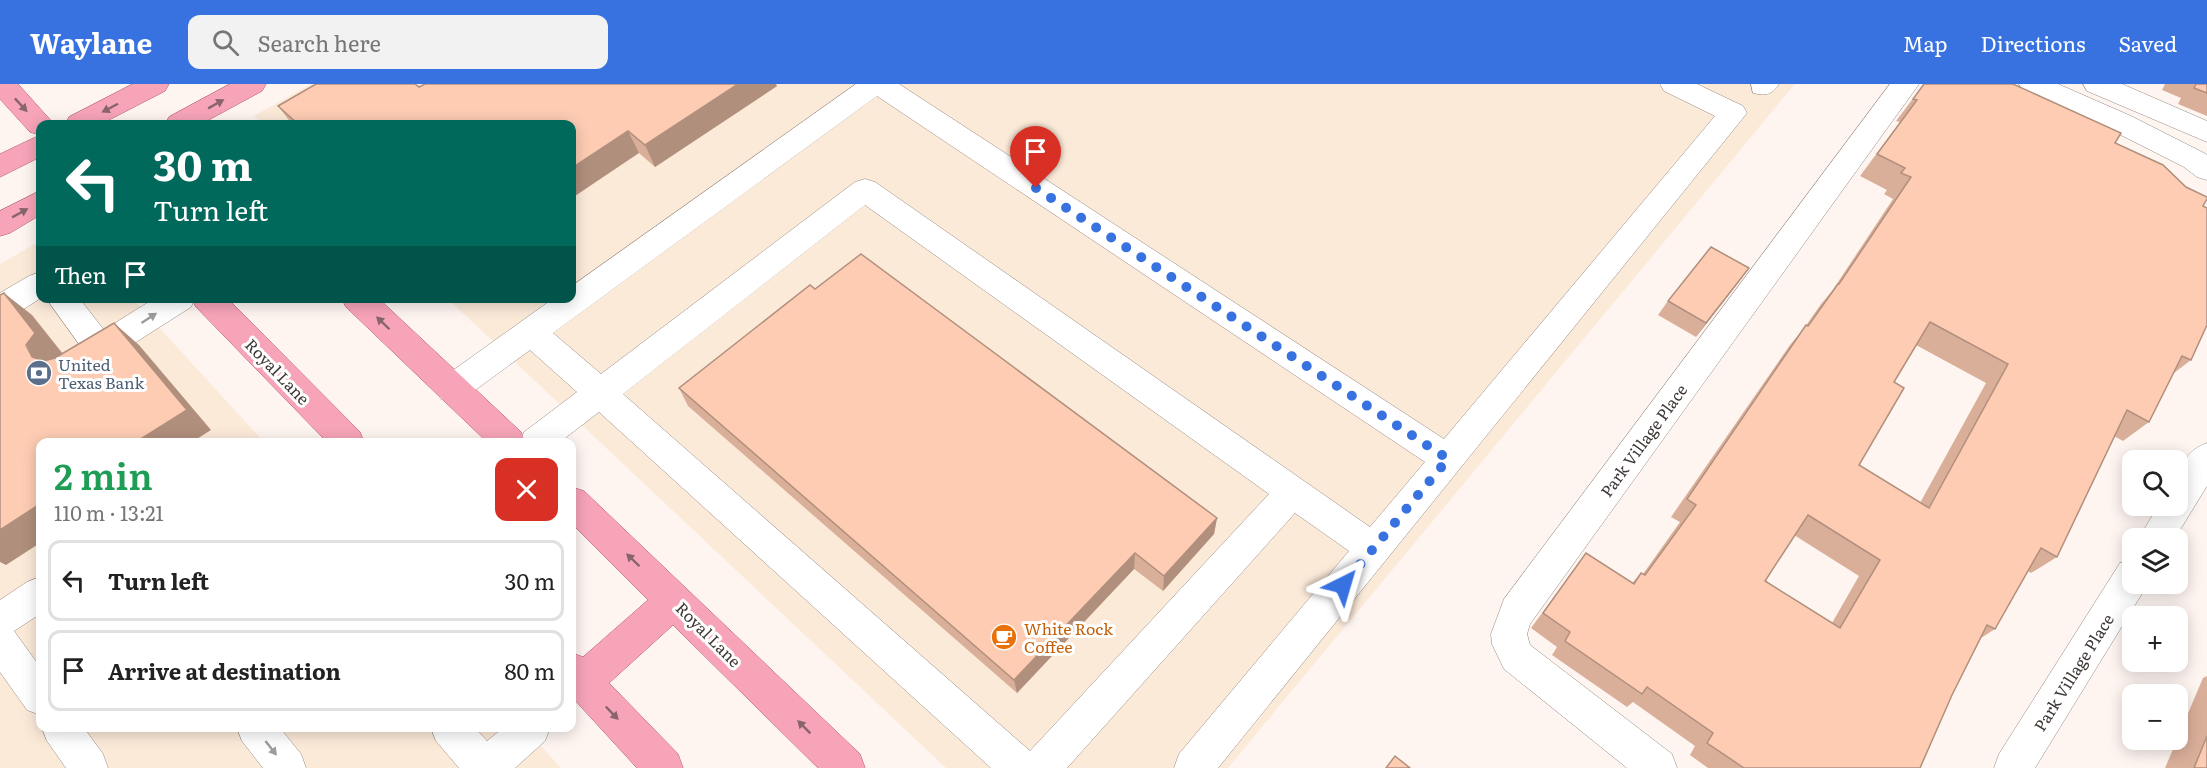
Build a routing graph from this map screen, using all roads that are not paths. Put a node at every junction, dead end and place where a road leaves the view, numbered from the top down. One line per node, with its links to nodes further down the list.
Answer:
1 (2, 84): 12 (main road, one-way to 12)
2 (252, 84): 11 (main road, one-way to 2)
3 (877, 84): 20 (street); 36 (street)
4 (1674, 84): 36 (street)
5 (1905, 84): 63 (street, Park Village Place)
6 (2033, 84): 16 (street)
7 (2097, 84): 13 (street)
8 (142, 87): 9 (main road, one-way to 9); 10 (main road)
9 (86, 120)
10 (171, 120)
11 (186, 120)
12 (36, 121)
13 (2207, 132)
14 (36, 147): 15 (main road)
15 (0, 167)
16 (2207, 170)
17 (36, 204): 18 (main road, one-way to 17)
18 (0, 225)
19 (36, 286): 26 (street)
20 (576, 300)
21 (65, 303): 28 (street)
22 (172, 303): 28 (street, one-way to 22)
23 (212, 303): 32 (main road, Royal Lane)
24 (362, 303): 30 (main road, one-way to 24)
25 (571, 303): 27 (street)
26 (0, 308)
27 (531, 332): 30 (street); 31 (street)
28 (100, 349): 29 (street)
29 (72, 367)
30 (452, 389): 33 (main road)
31 (600, 393): 34 (street); 37 (street); 60 (street)
32 (344, 438)
33 (505, 438)
34 (541, 438)
35 (2207, 457): 38 (street)
36 (1448, 459): 42 (street)
37 (1293, 491): 42 (street); 61 (street)
38 (2188, 497)
39 (576, 506): 45 (main road, Royal Lane, one-way to 39)
40 (2173, 516): 41 (street)
41 (2164, 528)
42 (1374, 549): 62 (street)
43 (2122, 593): 64 (street, Park Village Place)
44 (36, 597): 46 (street)
45 (675, 600): 48 (main road); 59 (main road, Royal Lane, one-way to 45)
46 (0, 620)
47 (0, 642): 50 (street)
48 (576, 680)
49 (576, 682): 58 (main road, one-way to 58)
50 (36, 692)
51 (64, 732): 55 (street)
52 (259, 732): 56 (street, one-way to 56)
53 (454, 732): 57 (street)
54 (526, 732): 57 (street)
55 (89, 768)
56 (287, 768)
57 (486, 768)
58 (664, 768)
59 (846, 768)
60 (1020, 768)
61 (1041, 768)
62 (1193, 768)
63 (1658, 768)
64 (2013, 768)

